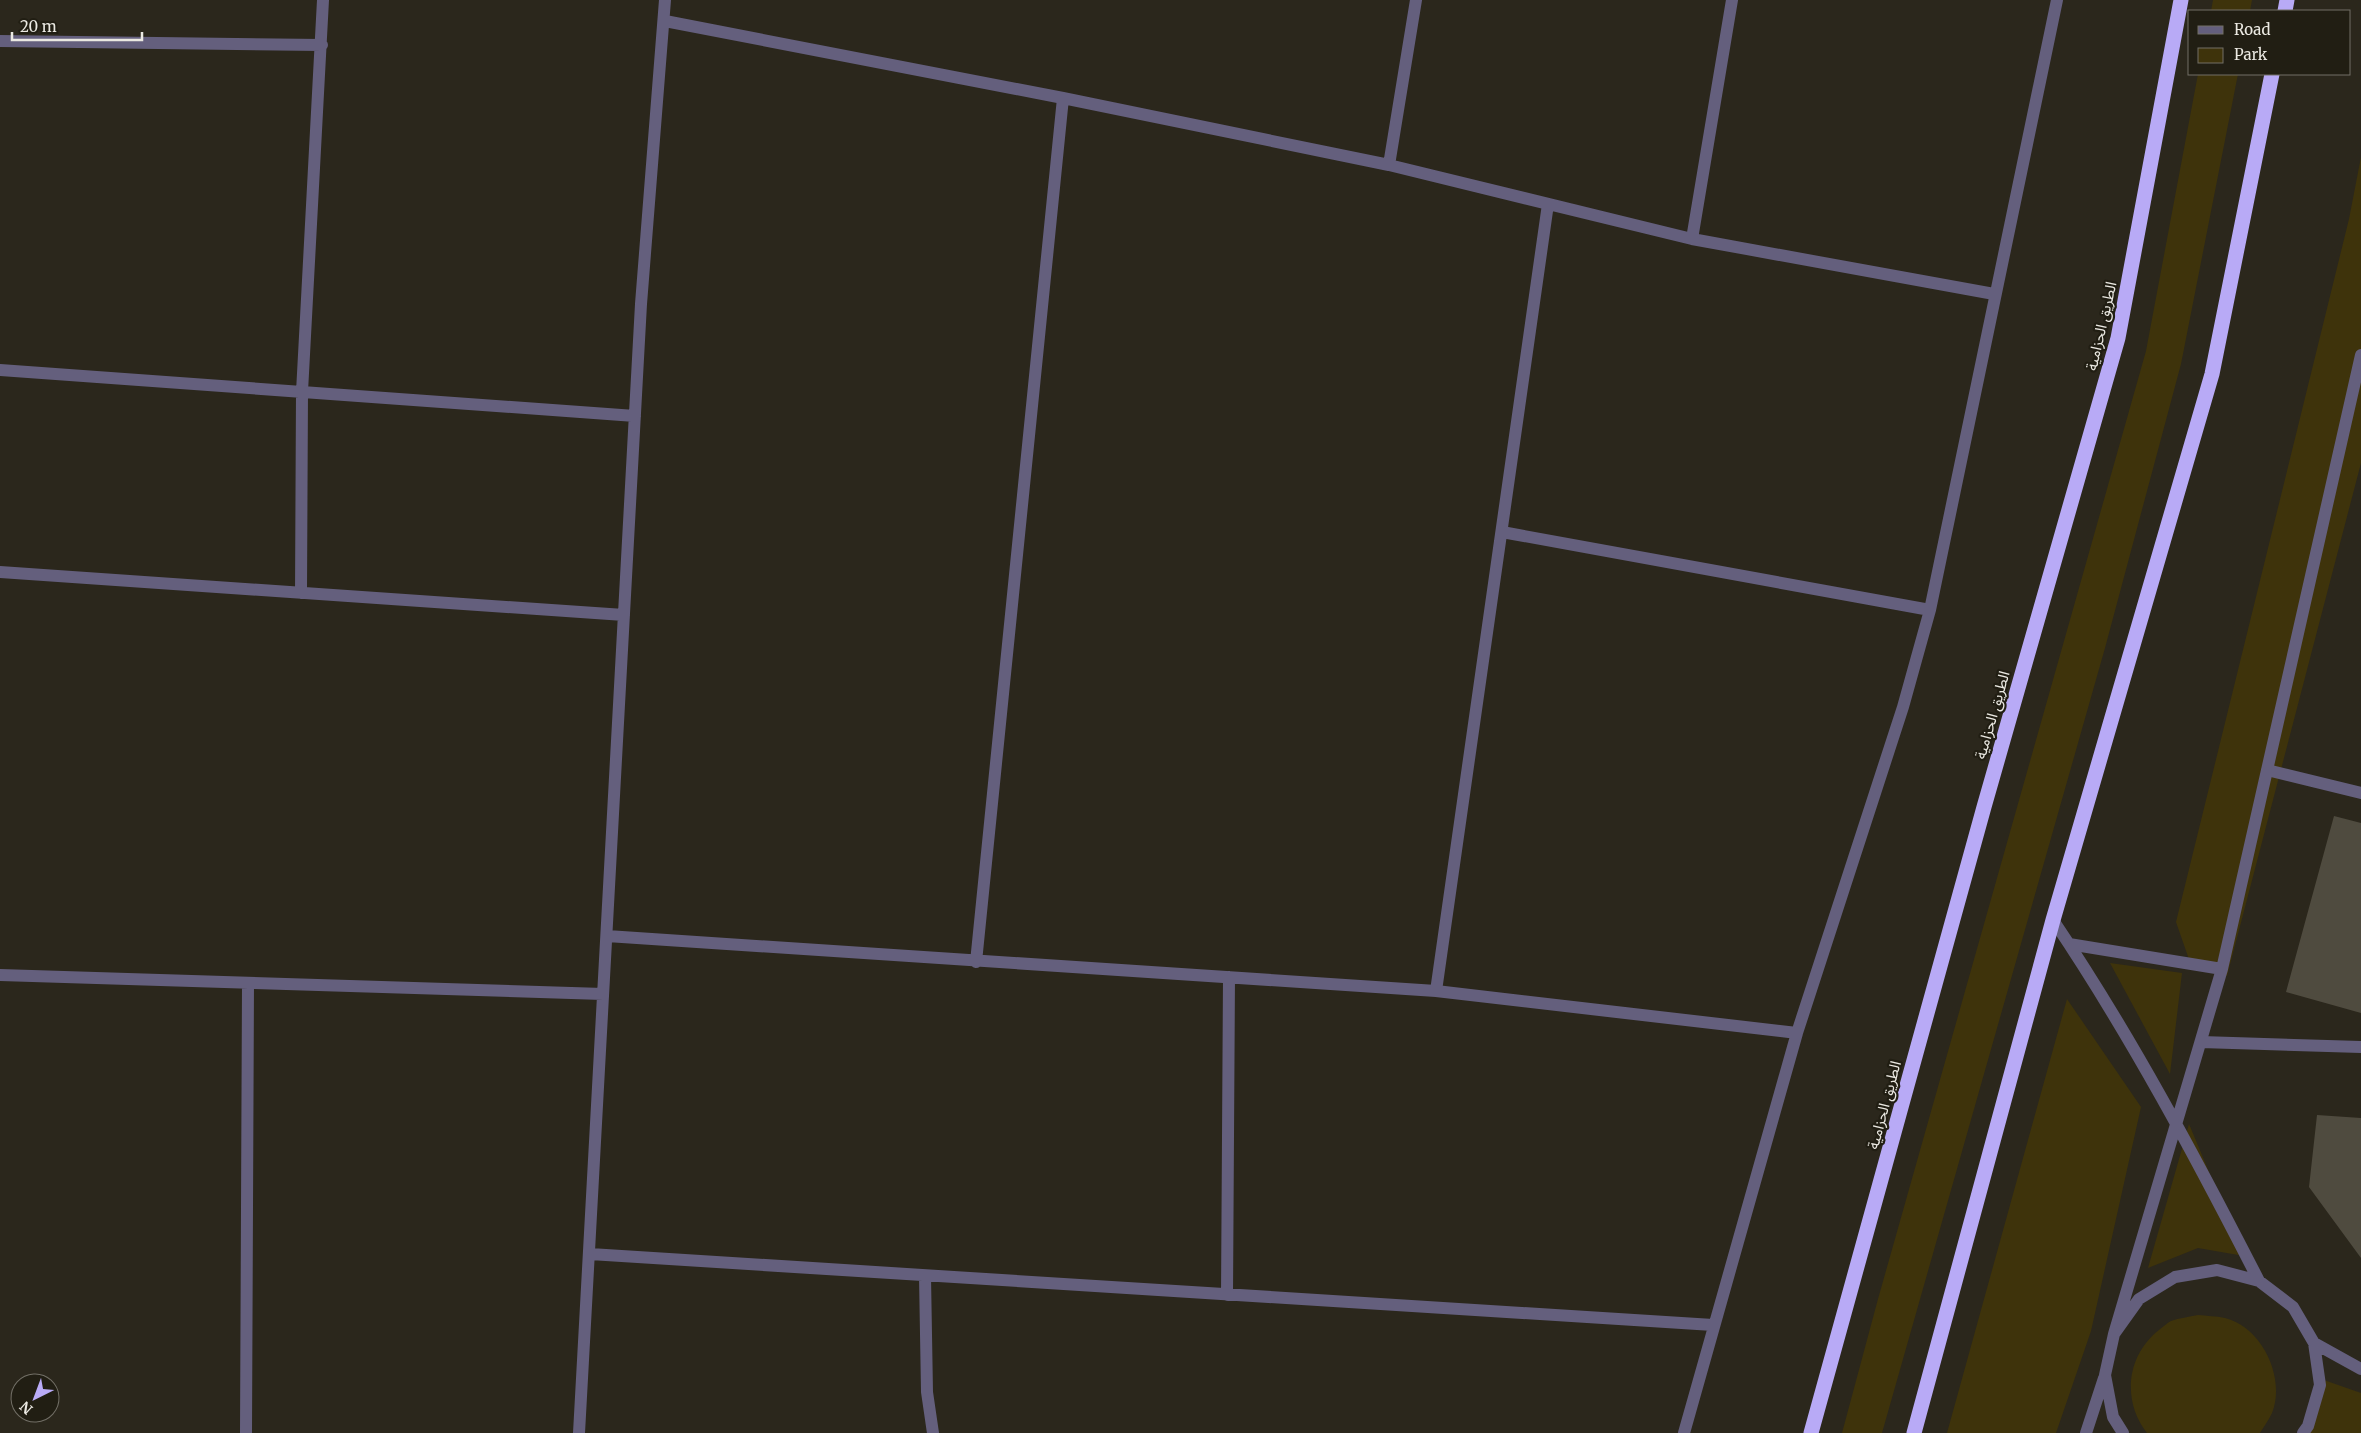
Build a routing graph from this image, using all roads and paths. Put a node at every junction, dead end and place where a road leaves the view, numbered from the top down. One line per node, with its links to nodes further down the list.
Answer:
1 (323, 0): 9 (street)
2 (665, 0): 7 (street)
3 (1416, 0): 12 (street)
4 (1732, 0): 14 (street)
5 (2057, 0): 15 (street)
6 (2181, 0): 54 (highway, الطريق الحزامية)
7 (665, 21): 11 (street); 19 (street)
8 (0, 41): 9 (street)
9 (322, 45): 18 (street)
10 (2272, 75): 27 (highway)
11 (1063, 98): 12 (street); 30 (street)
12 (1389, 165): 13 (street)
13 (1548, 204): 14 (street); 20 (street)
14 (1692, 239): 15 (street)
15 (1994, 294): 23 (street)
16 (2361, 355): 25 (street)
17 (0, 370): 18 (street)
18 (302, 392): 19 (street); 22 (street)
19 (635, 416): 24 (street)
20 (1502, 532): 23 (street); 35 (street)
21 (0, 572): 22 (street)
22 (301, 593): 24 (street)
23 (1930, 610): 37 (street)
24 (624, 615): 28 (street)
25 (2267, 770): 26 (street); 31 (street)
26 (2361, 793)
27 (2053, 920): 29 (street); 55 (highway)
28 (607, 936): 30 (street); 36 (street)
29 (2069, 944): 31 (street); 40 (street)
30 (976, 962): 33 (street)
31 (2222, 968): 38 (street)
32 (0, 975): 34 (street)
33 (1229, 977): 35 (street); 44 (street)
34 (248, 983): 36 (street); 50 (street)
35 (1436, 991): 37 (street)
36 (603, 994): 41 (street)
37 (1796, 1033): 45 (street)
38 (2201, 1042): 39 (street); 40 (street)
39 (2361, 1048)
40 (2177, 1127): 43 (street); 46 (street)
41 (590, 1254): 42 (street); 51 (street)
42 (925, 1276): 44 (street); 52 (street)
43 (2259, 1281): 46 (street); 47 (street)
44 (1227, 1295): 45 (street)
45 (1714, 1325): 53 (street)
46 (2114, 1334): 49 (street)
47 (2314, 1343): 48 (street); 58 (street)
48 (2361, 1369)
49 (2105, 1375): 56 (street); 57 (street)
50 (246, 1433)
51 (579, 1433)
52 (934, 1433)
53 (1684, 1433)
54 (1811, 1433)
55 (1914, 1433)
56 (2086, 1433)
57 (2123, 1433)
58 (2303, 1433)

